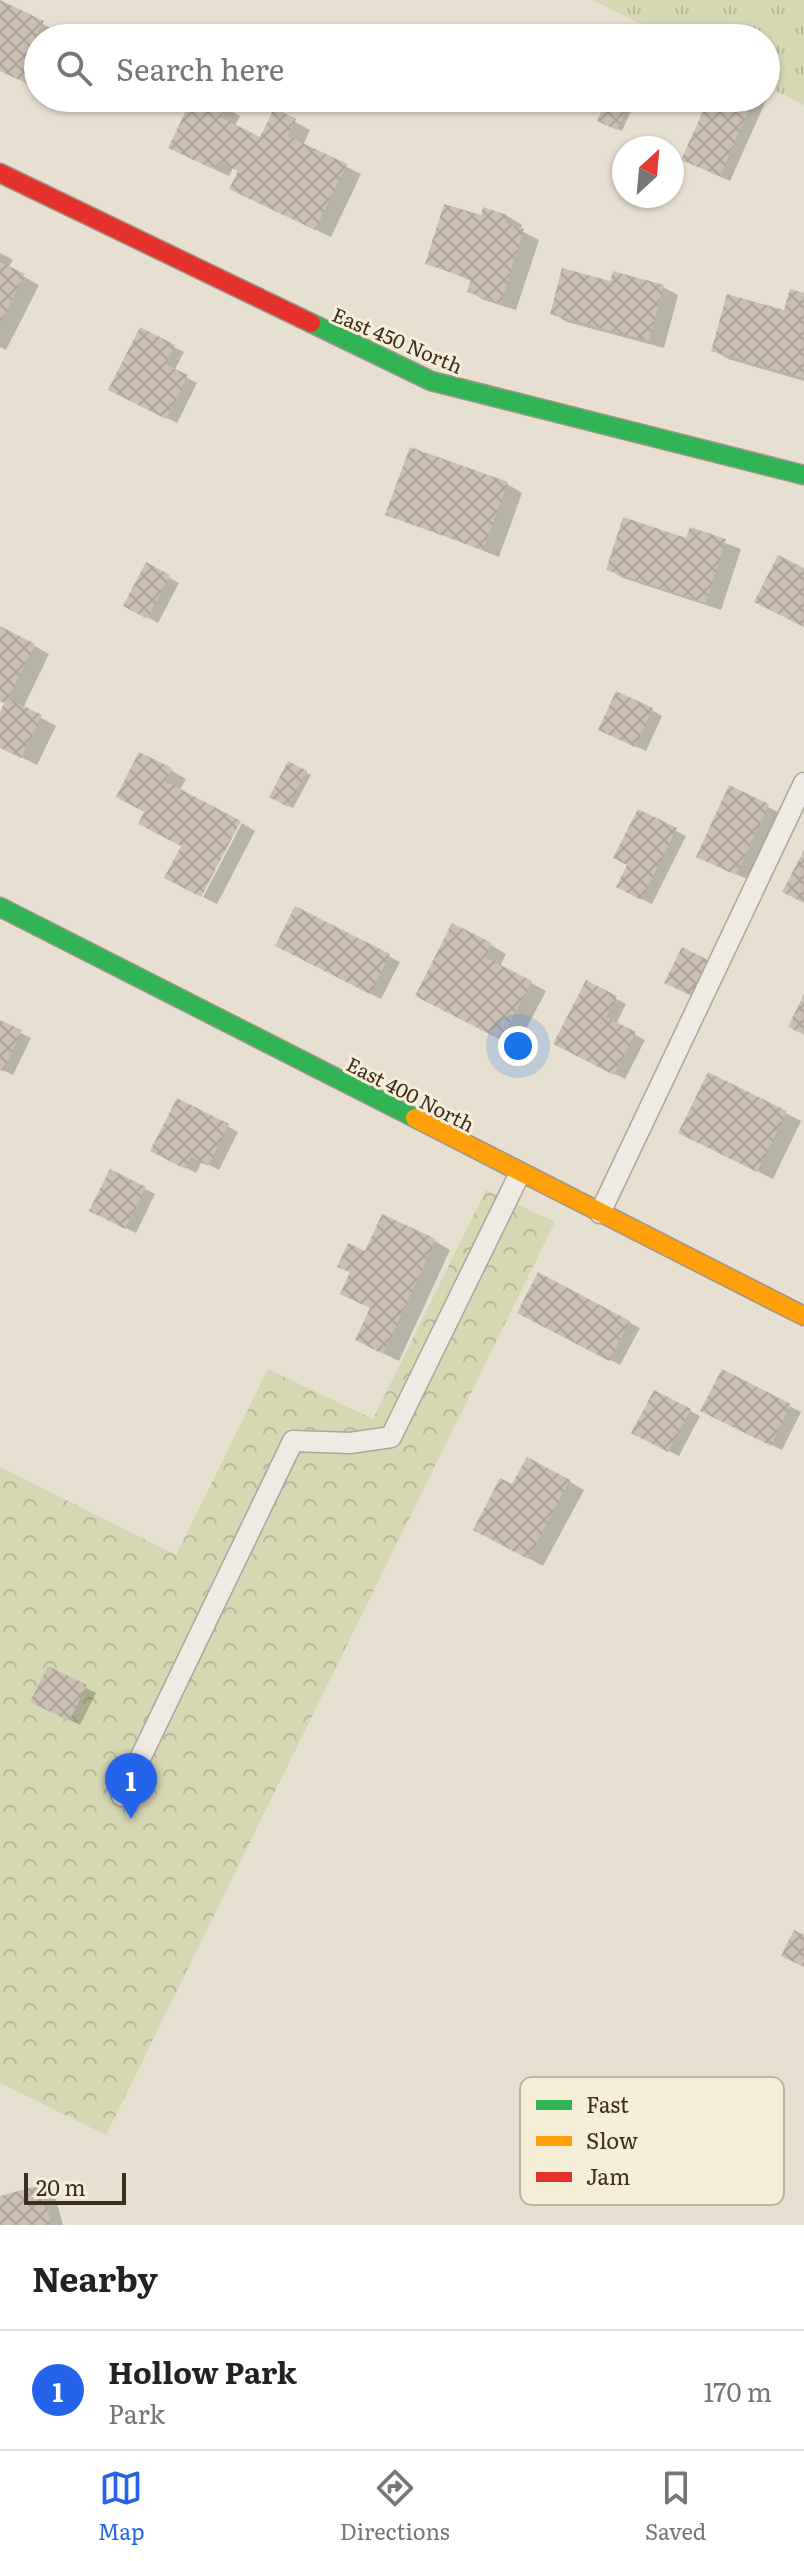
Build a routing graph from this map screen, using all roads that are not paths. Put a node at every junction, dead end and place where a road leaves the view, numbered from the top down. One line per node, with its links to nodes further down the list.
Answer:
1 (0, 173): 2 (street, East 450 North)
2 (804, 475)
3 (804, 783): 6 (lane)
4 (0, 907): 5 (street, East 400 North)
5 (520, 1173): 6 (street, East 400 North); 8 (lane)
6 (600, 1213): 7 (street, East 400 North)
7 (804, 1316)
8 (122, 1796)

